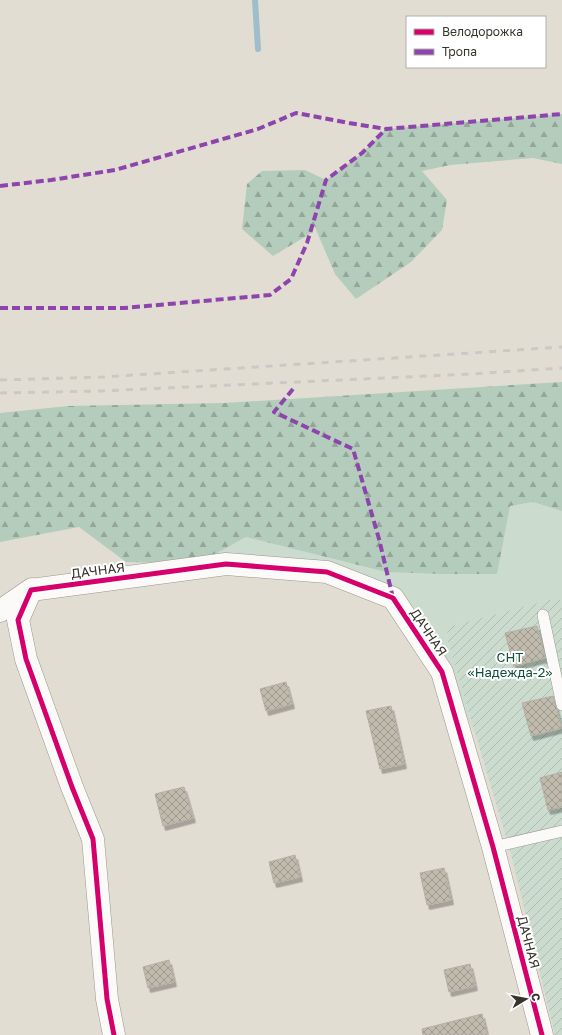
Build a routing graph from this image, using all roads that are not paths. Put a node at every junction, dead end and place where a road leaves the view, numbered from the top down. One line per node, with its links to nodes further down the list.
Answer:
1 (31, 590): 2 (street); 6 (street, ДАЧНАЯ); 7 (street)
2 (0, 611)
3 (543, 615): 4 (lane)
4 (562, 705)
5 (562, 830): 6 (lane)
6 (493, 847): 8 (street); 9 (street, ДАЧНАЯ)
7 (114, 1035)
8 (538, 1035)
9 (542, 1035)

